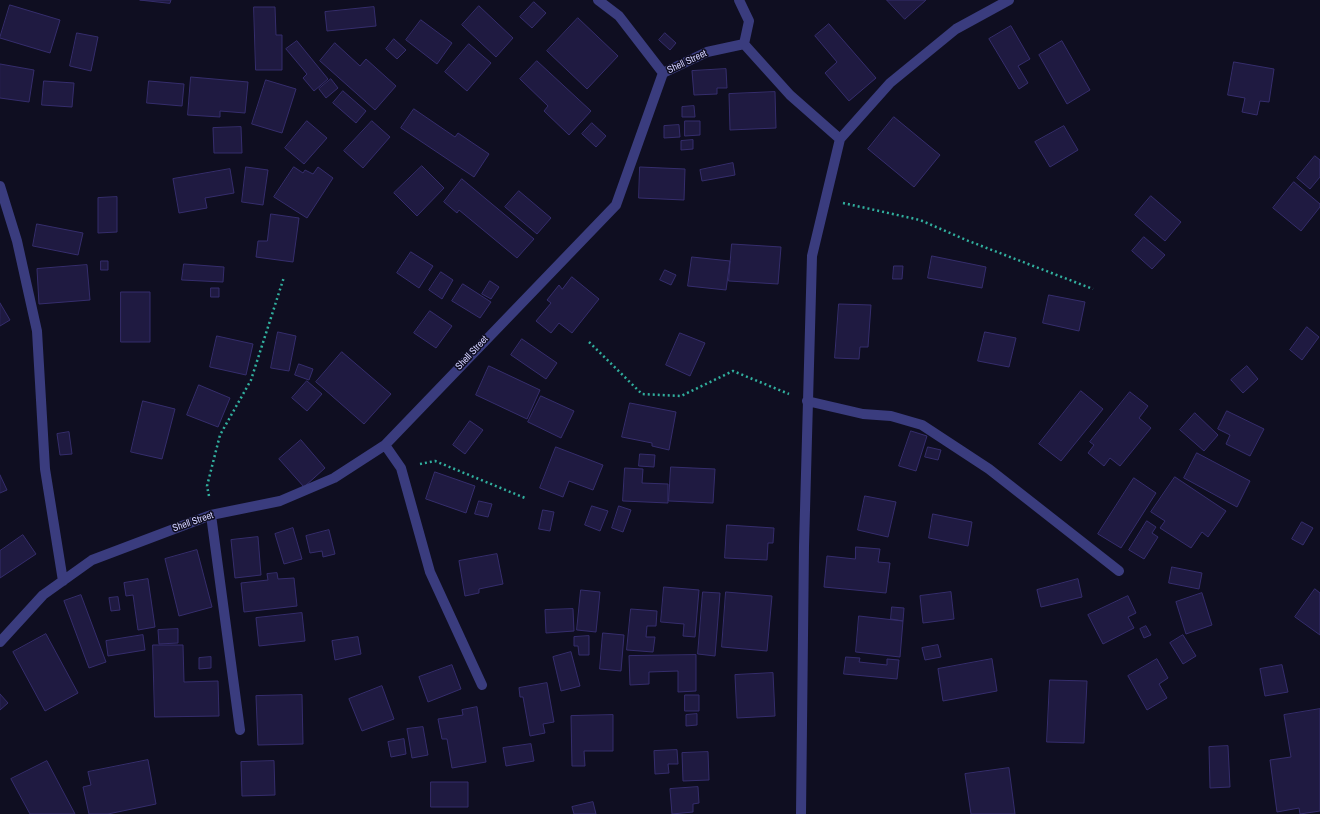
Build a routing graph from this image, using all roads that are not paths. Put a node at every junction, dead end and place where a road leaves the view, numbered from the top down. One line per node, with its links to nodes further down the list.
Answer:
1 (598, 0): 5 (street)
2 (739, 0): 4 (street)
3 (1008, 0): 6 (street)
4 (744, 44): 5 (street, Shell Street); 6 (street)
5 (663, 73): 9 (street, Shell Street)
6 (840, 139): 8 (street)
7 (0, 186): 12 (street)
8 (807, 402): 11 (street); 16 (street)
9 (385, 445): 10 (street, Shell Street); 14 (street)
10 (211, 515): 12 (street, Shell Street); 15 (street)
11 (1119, 571)
12 (63, 581): 13 (street, Shell Street)
13 (0, 642)
14 (482, 685)
15 (240, 730)
16 (802, 814)

